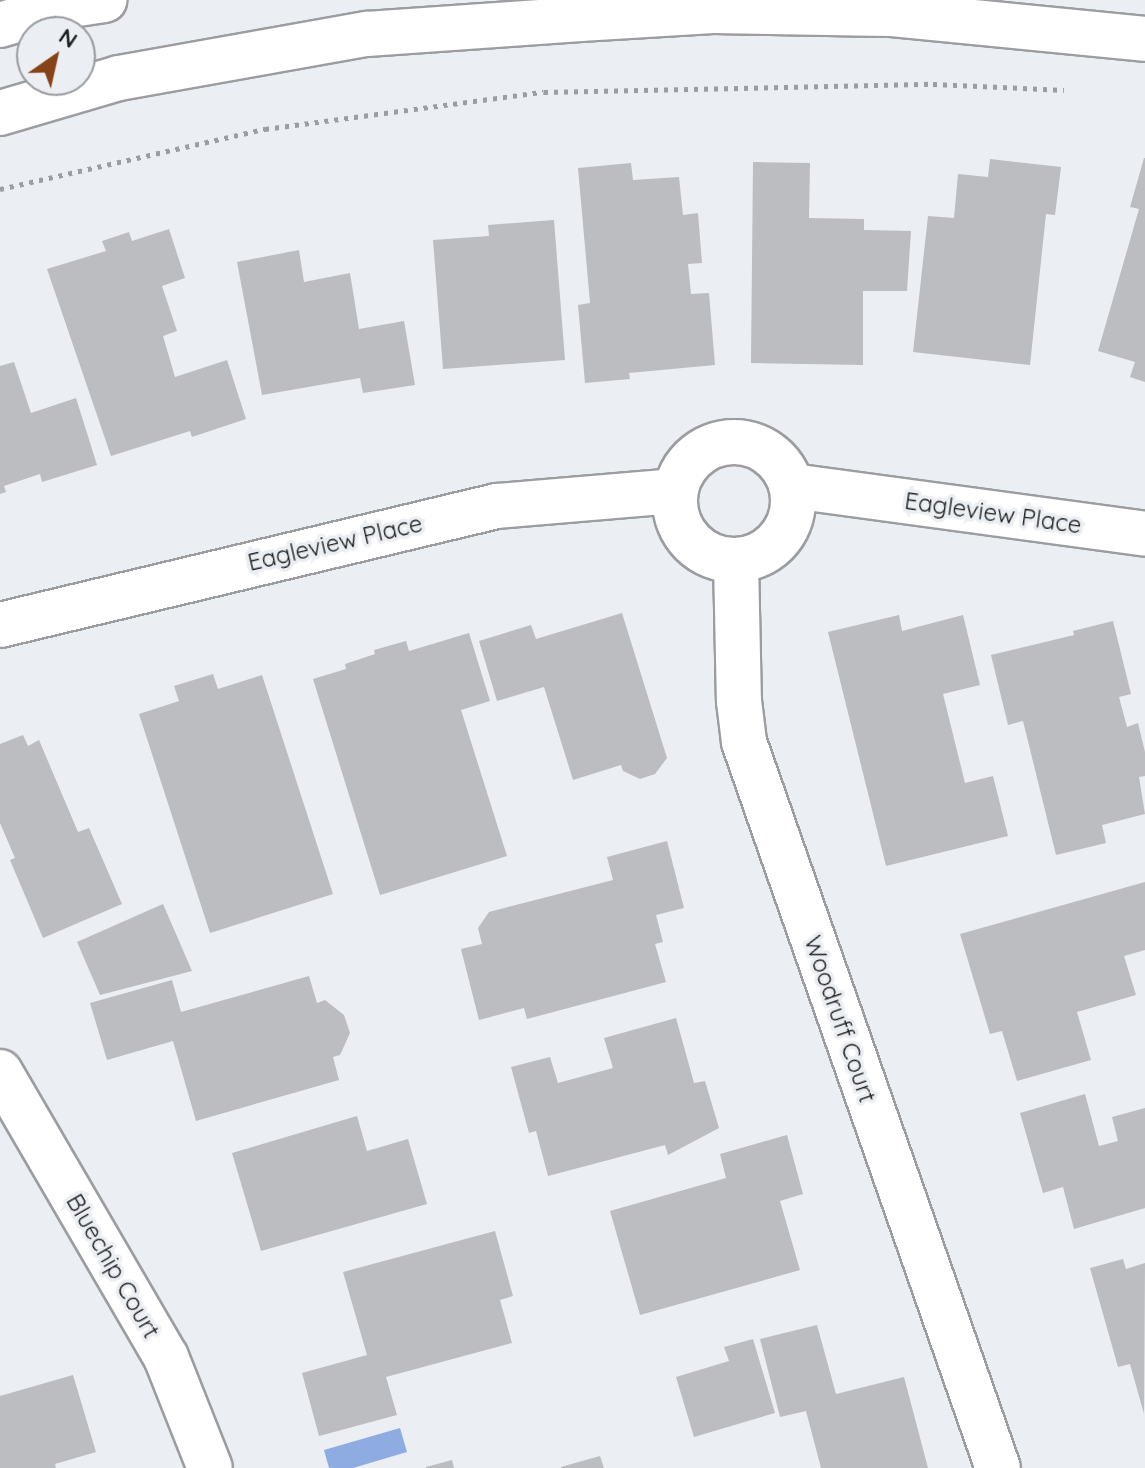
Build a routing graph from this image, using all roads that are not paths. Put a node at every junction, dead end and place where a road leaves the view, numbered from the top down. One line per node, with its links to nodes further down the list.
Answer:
1 (104, 0): 2 (street)
2 (0, 25)
3 (1145, 39): 4 (street)
4 (0, 113)
5 (792, 486): 6 (street); 7 (street, Eagleview Place); 8 (street)
6 (675, 491): 8 (street); 9 (street, Eagleview Place)
7 (1145, 534)
8 (736, 561): 12 (street, Woodruff Court)
9 (0, 625)
10 (0, 1072): 11 (street, Bluechip Court)
11 (210, 1468)
12 (998, 1468)

